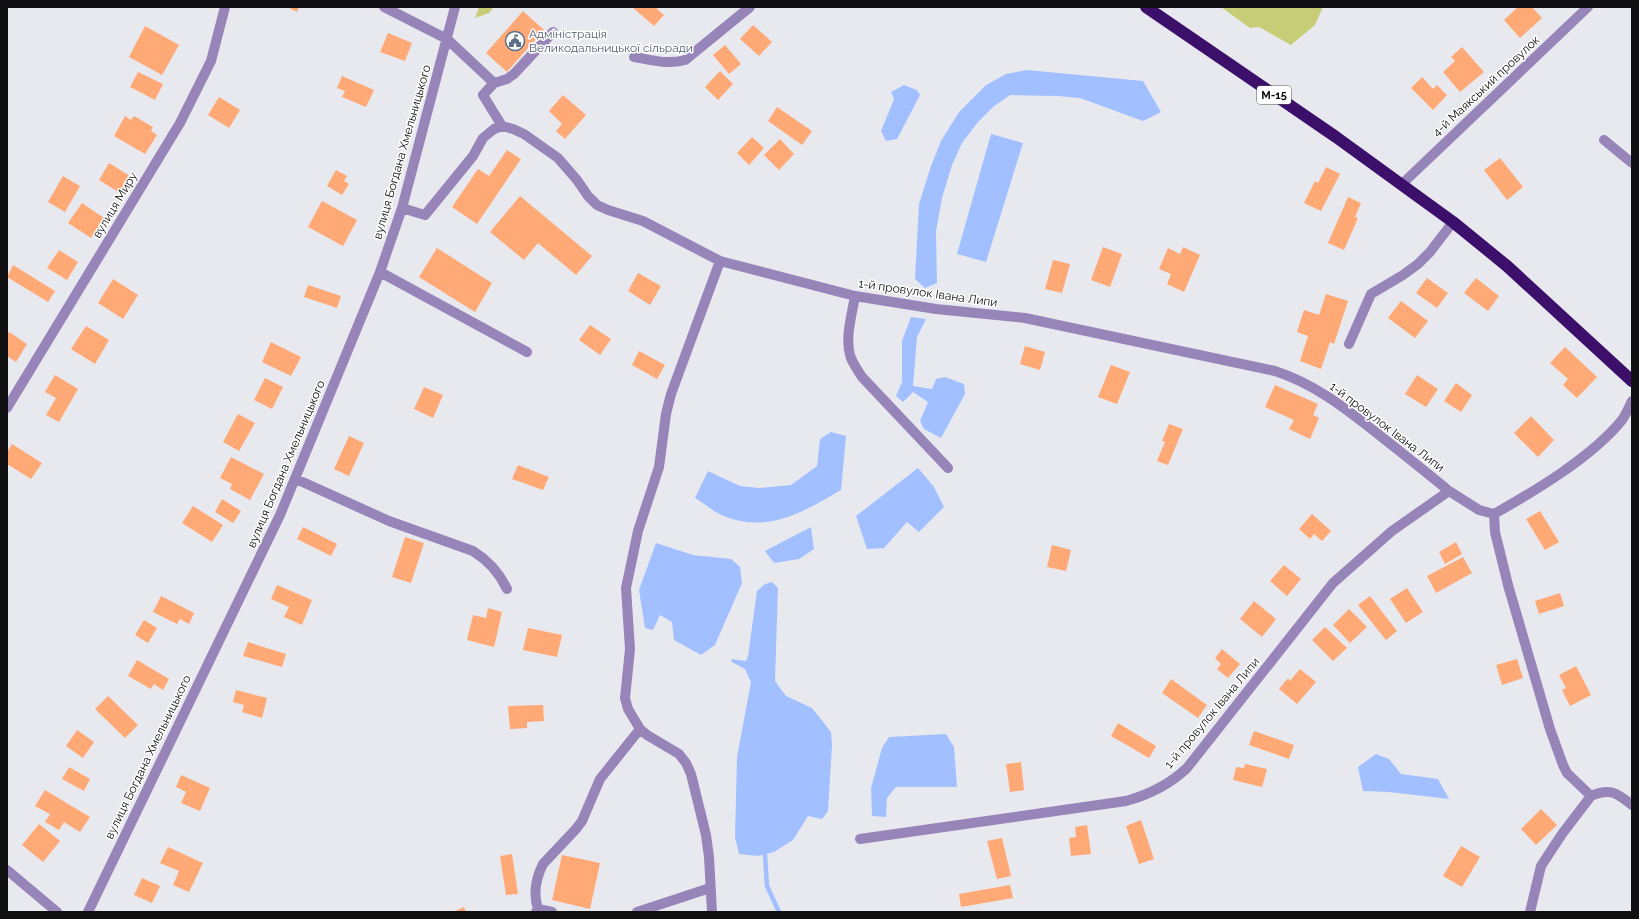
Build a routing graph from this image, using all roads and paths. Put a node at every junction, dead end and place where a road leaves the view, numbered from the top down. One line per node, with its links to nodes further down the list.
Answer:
1 (225, 7): 24 (street, вулиця Миру)
2 (384, 7): 8 (street)
3 (455, 7): 8 (street, вулиця Богдана Хмельницького)
4 (750, 7): 9 (street)
5 (1146, 7): 14 (highway, М-15)
6 (1588, 7): 14 (street, 4-й Маякський провулок)
7 (553, 32): 10 (street)
8 (447, 39): 10 (street); 15 (street, вулиця Богдана Хмельницького)
9 (634, 57)
10 (494, 83): 11 (street)
11 (502, 126): 15 (street); 17 (street, 1-й провулок Івана Липи)
12 (1604, 140): 13 (street)
13 (1632, 163)
14 (1402, 184): 16 (highway, М-15)
15 (402, 208): 18 (street, вулиця Богдана Хмельницького)
16 (1453, 222): 20 (street); 22 (highway, М-15)
17 (720, 261): 19 (street, 1-й провулок Івана Липи); 30 (street)
18 (380, 272): 21 (street); 26 (street, вулиця Богдана Хмельницького)
19 (855, 296): 25 (street); 27 (street, 1-й провулок Івана Липи)
20 (1349, 344)
21 (527, 352)
22 (1632, 381)
23 (1632, 401): 28 (street)
24 (7, 408)
25 (948, 468)
26 (296, 479): 29 (street); 38 (street, вулиця Богдана Хмельницького)
27 (1449, 491): 28 (street, 1-й провулок Івана Липи); 33 (street, 1-й провулок Івана Липи)
28 (1494, 514): 31 (street)
29 (507, 589)
30 (640, 729): 35 (street); 36 (street)
31 (1592, 796): 32 (street); 42 (street)
32 (1632, 806)
33 (860, 839)
34 (7, 870): 37 (street)
35 (710, 888): 40 (street); 41 (street)
36 (537, 911): 39 (street)
37 (57, 912)
38 (88, 912)
39 (552, 912)
40 (637, 912)
41 (712, 912)
42 (1530, 912)

